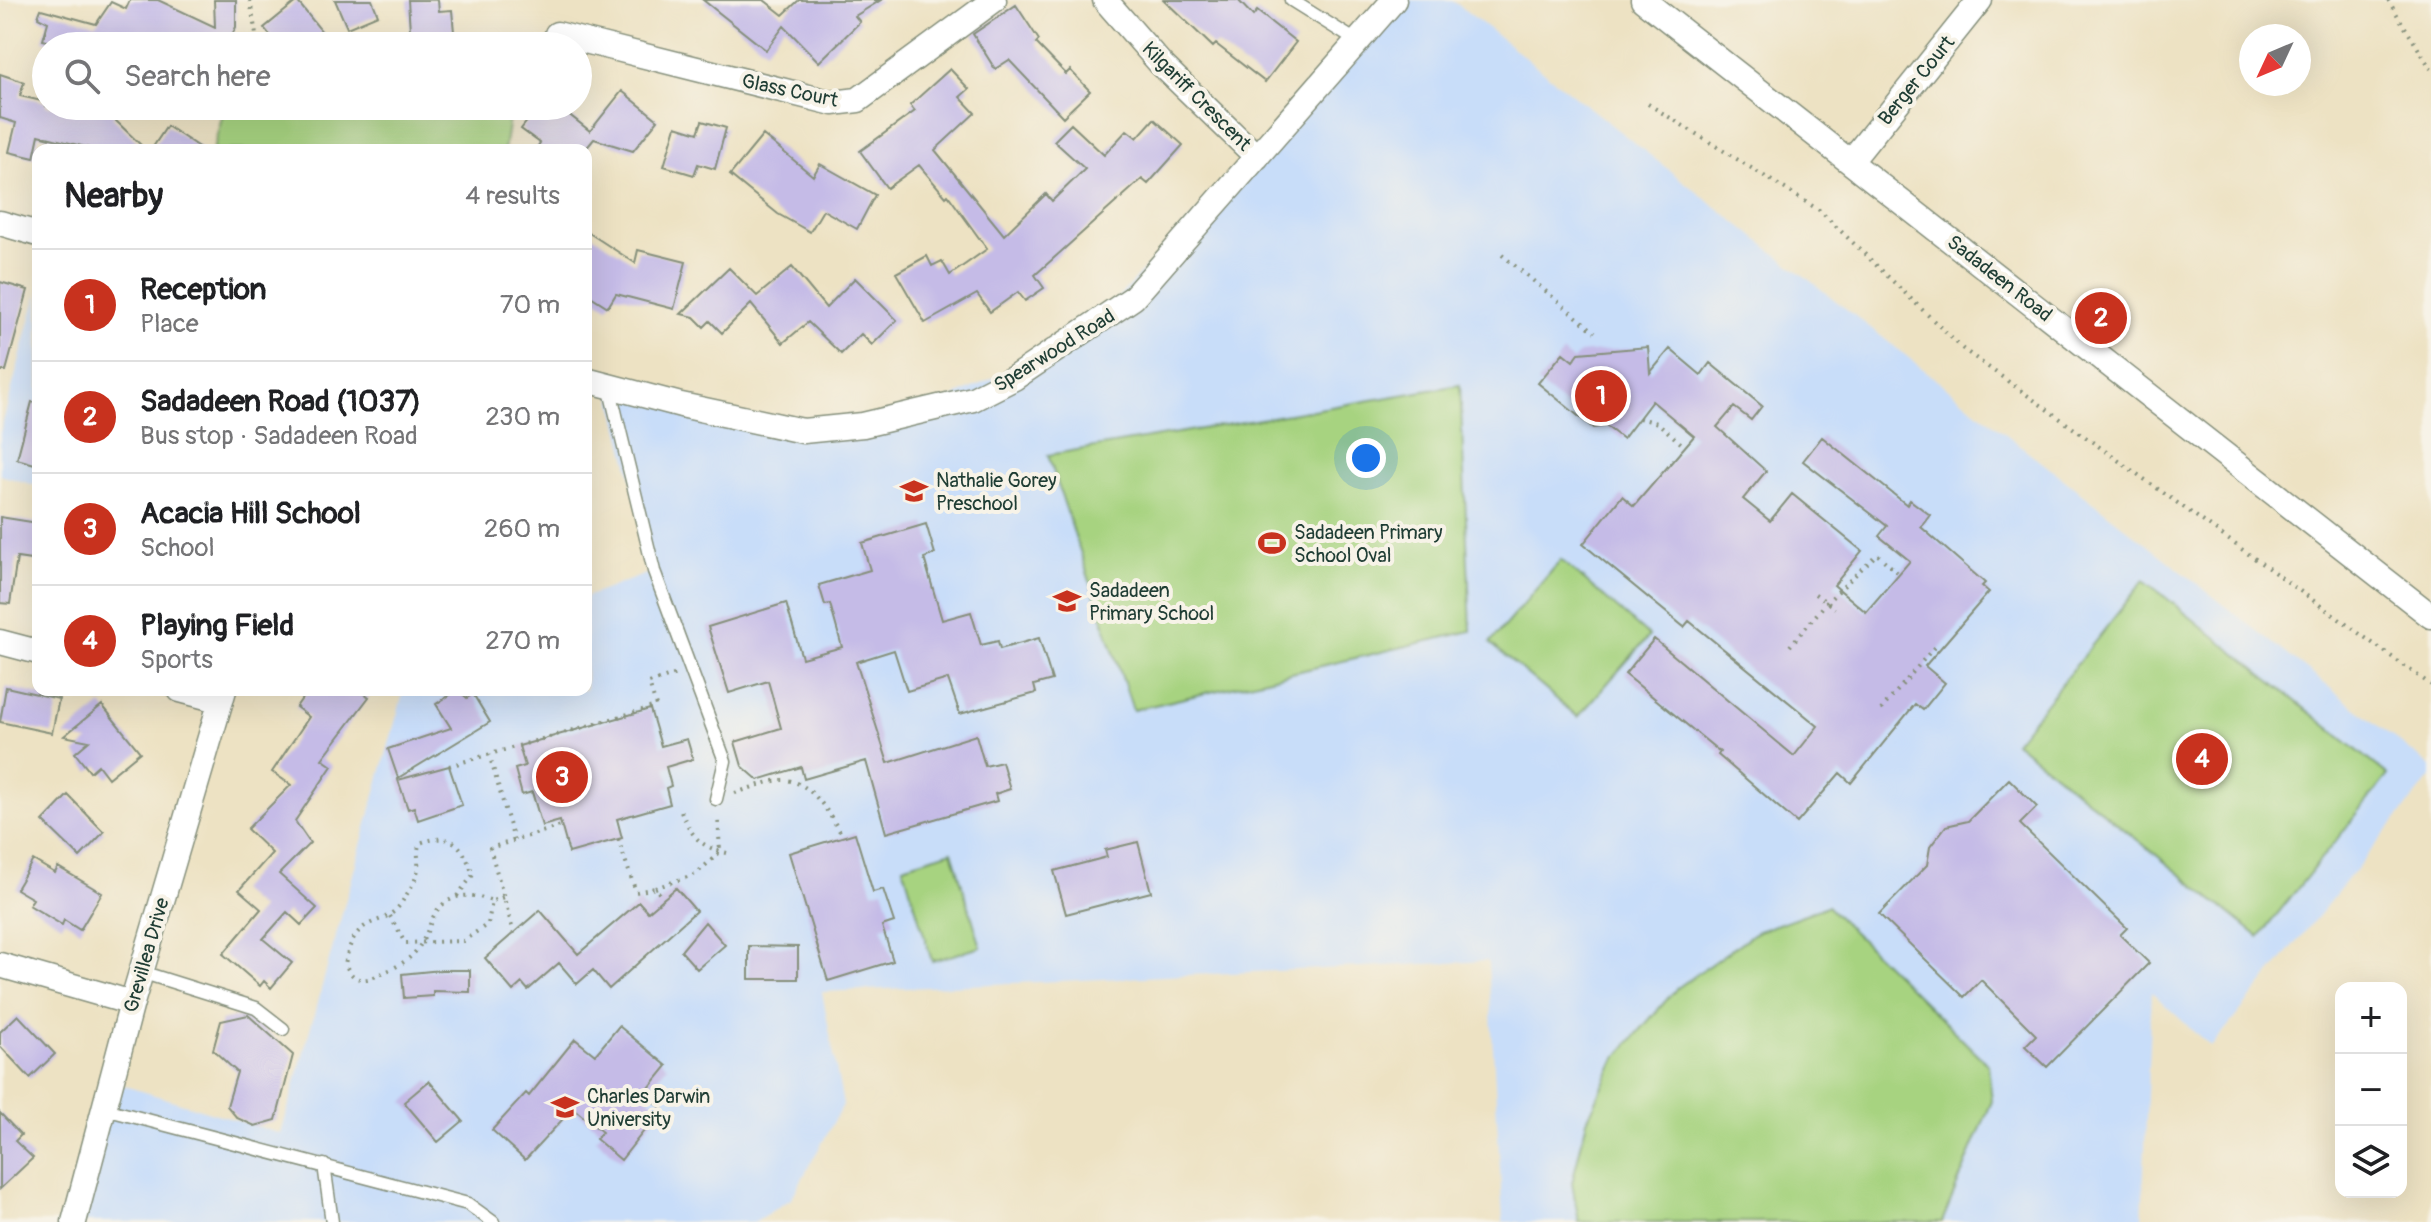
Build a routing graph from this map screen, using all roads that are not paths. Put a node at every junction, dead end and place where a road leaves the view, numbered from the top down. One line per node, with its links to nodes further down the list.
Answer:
1 (994, 0): 8 (street, Glass Court)
2 (1105, 0): 9 (street, Kilgariff Crescent)
3 (1291, 0): 7 (lane)
4 (1394, 0): 7 (street, Spearwood Road)
5 (1643, 0): 10 (street, Sadadeen Road)
6 (1980, 0): 10 (street, Berger Court)
7 (1358, 42): 9 (street, Spearwood Road)
8 (592, 43)
9 (1257, 157): 13 (street, Spearwood Road)
10 (1851, 161): 14 (street, Sadadeen Road)
11 (0, 223): 12 (street)
12 (32, 232)
13 (598, 383): 18 (lane)
14 (2431, 616)
15 (0, 642): 16 (street)
16 (32, 650)
17 (222, 696): 20 (street, Grevillea Drive)
18 (716, 799)
19 (0, 965): 21 (street)
20 (141, 972): 21 (street, Grevillea Drive); 22 (lane)
21 (132, 1003): 23 (street, Grevillea Drive)
22 (283, 1029)
23 (105, 1109): 24 (lane); 25 (street, Grevillea Drive)
24 (324, 1165): 26 (lane); 27 (lane)
25 (74, 1222)
26 (332, 1222)
27 (493, 1222)

